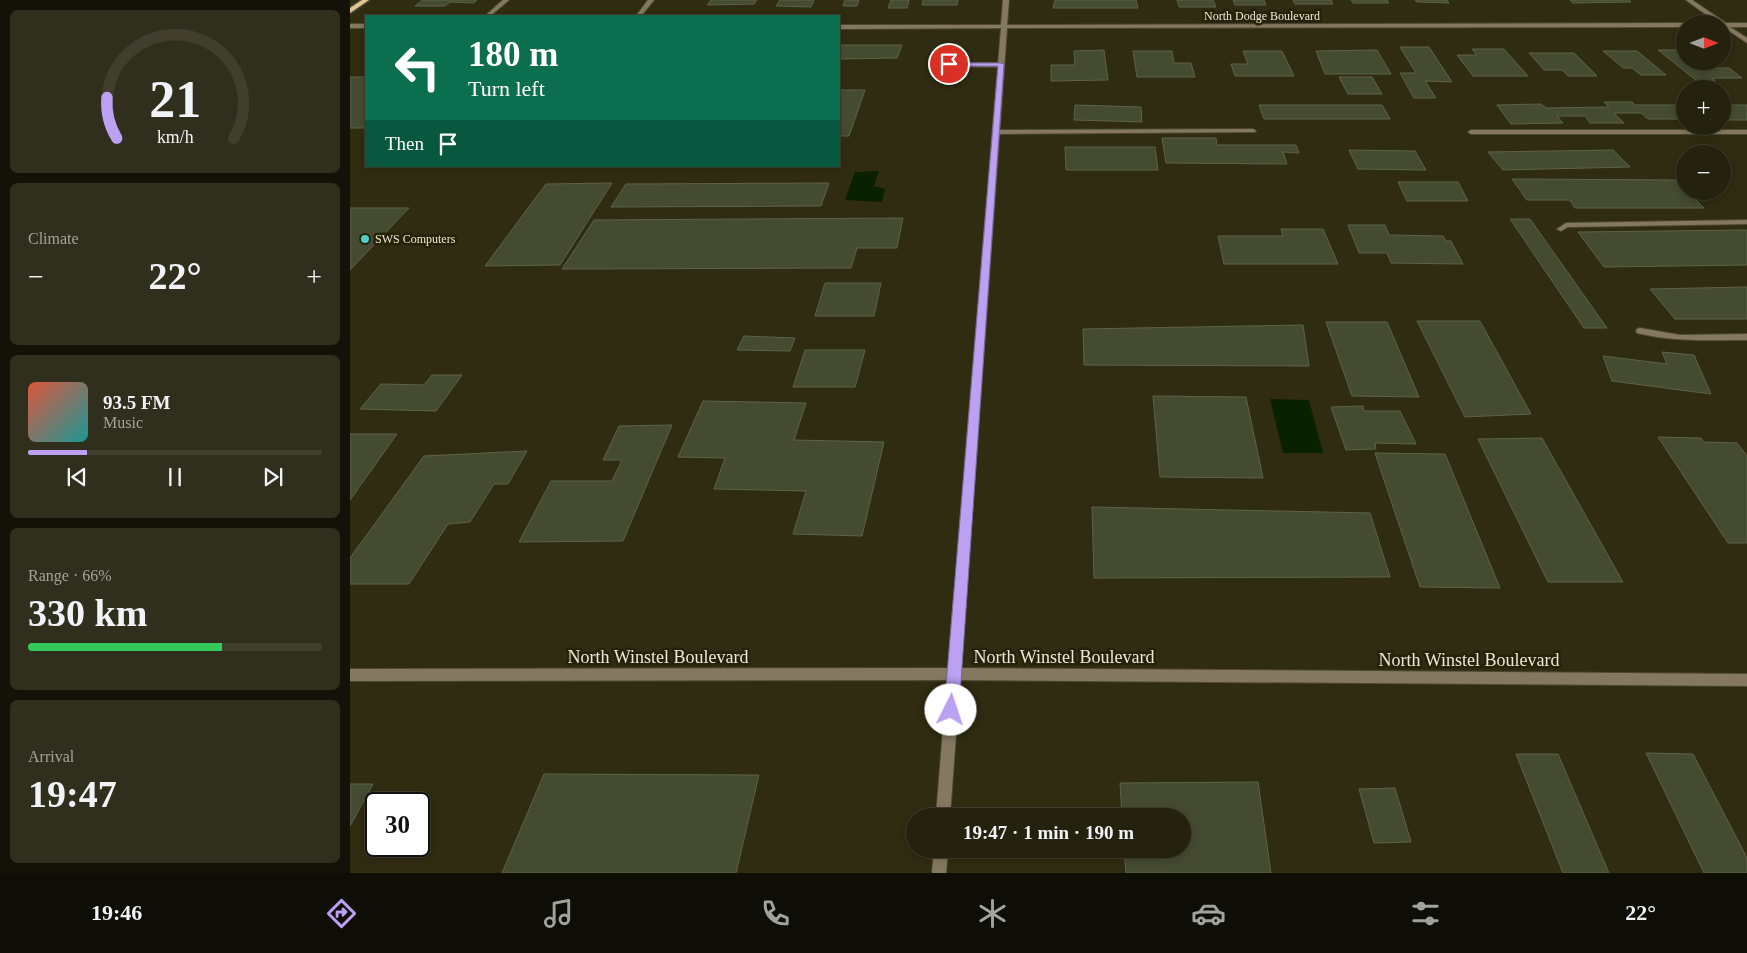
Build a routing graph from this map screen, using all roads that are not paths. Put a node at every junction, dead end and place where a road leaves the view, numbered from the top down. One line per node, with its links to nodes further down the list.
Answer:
1 (366, 0): 6 (main road)
2 (506, 0): 7 (street)
3 (651, 0): 8 (street)
4 (1006, 0): 16 (street)
5 (1689, 0): 9 (street)
6 (350, 11)
7 (488, 15)
8 (639, 15)
9 (1710, 15)
10 (1676, 25): 16 (street, North Dodge Boulevard)
11 (1731, 25): 12 (street)
12 (1747, 25)
13 (350, 26): 14 (street)
14 (365, 26)
15 (840, 26): 16 (street, North Dodge Boulevard)
16 (1004, 26): 20 (street)
17 (1731, 30): 18 (street)
18 (1747, 41)
19 (932, 64): 20 (street)
20 (1001, 64): 22 (street)
21 (1253, 131): 22 (street)
22 (996, 132): 29 (street)
23 (1471, 132): 24 (street)
24 (1747, 132)
25 (1747, 222): 26 (street)
26 (1562, 228)
27 (1640, 331): 28 (street)
28 (1747, 337)
29 (954, 674): 30 (street, North Winstel Boulevard); 31 (street, North Winstel Boulevard); 32 (street)
30 (350, 675)
31 (1747, 680)
32 (944, 808)
33 (940, 858): 34 (street)
34 (939, 873)

